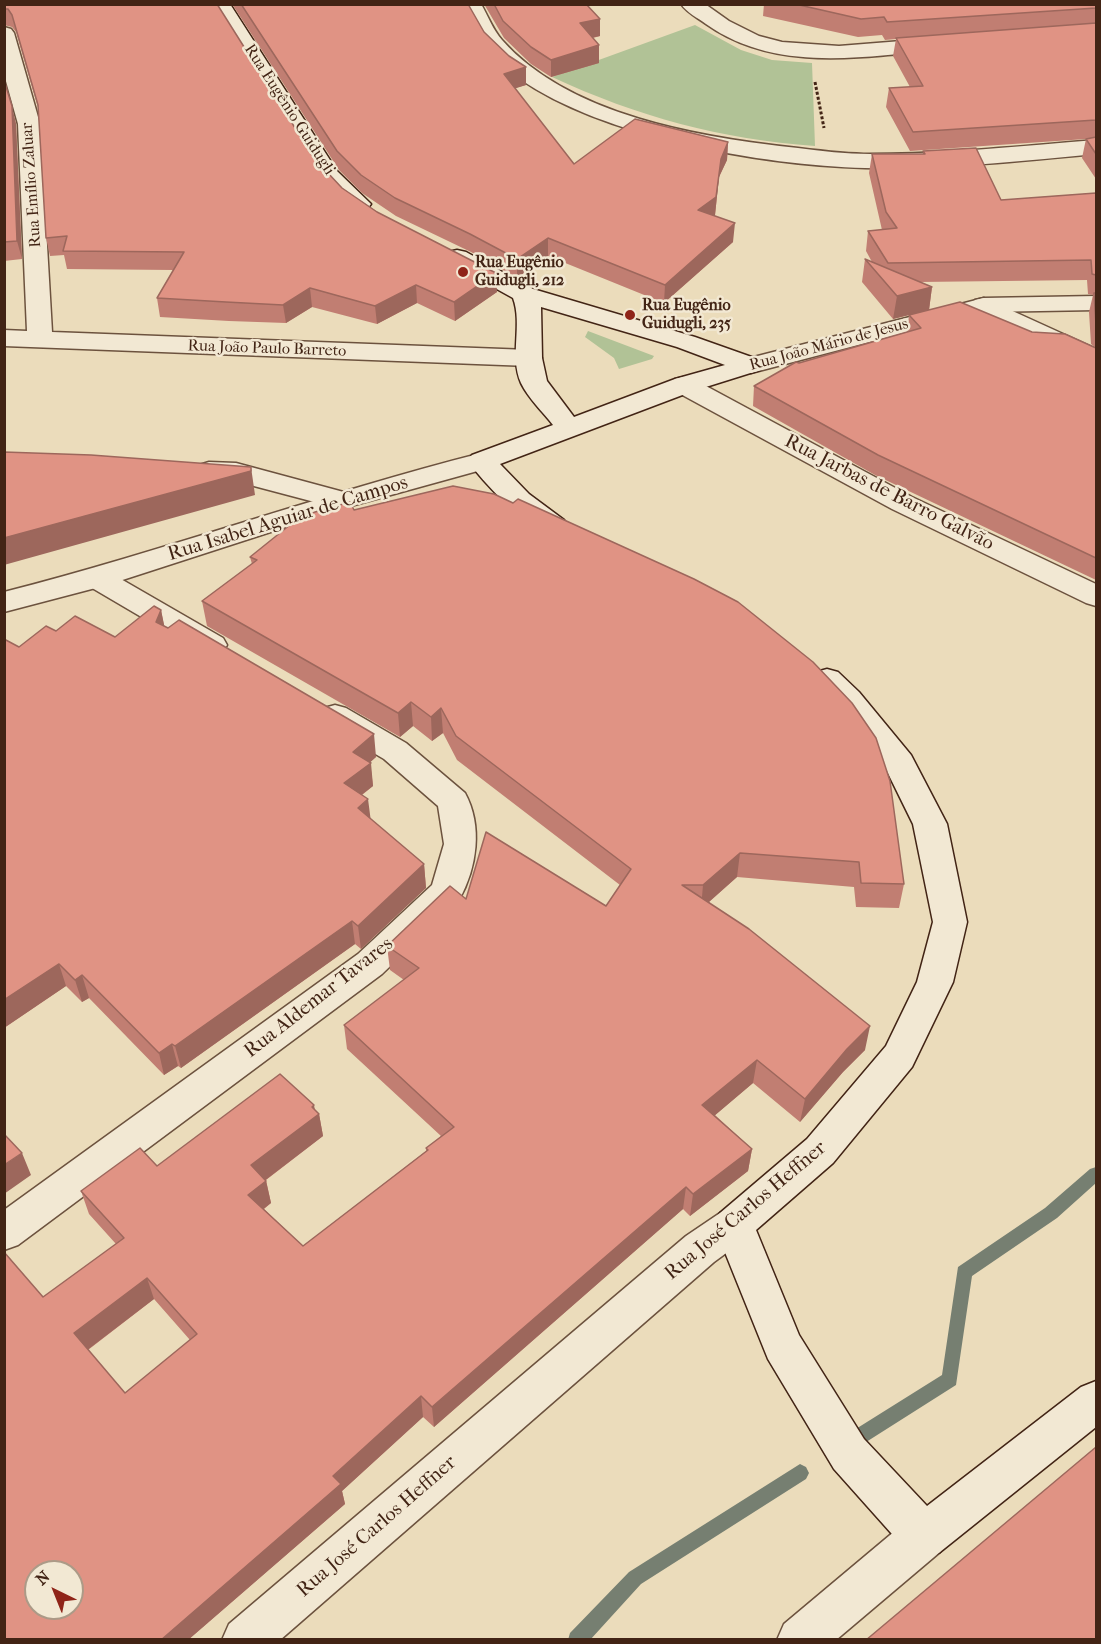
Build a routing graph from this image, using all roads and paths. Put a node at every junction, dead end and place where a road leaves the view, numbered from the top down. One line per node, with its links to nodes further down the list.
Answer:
1 (220, 4): 9 (street, Rua Eugênio Guidugli)
2 (471, 4): 8 (street)
3 (691, 4): 6 (street)
4 (4, 33): 15 (street, Rua Emílio Zaluar)
5 (955, 43): 6 (street)
6 (809, 54): 8 (path)
7 (1096, 147): 8 (street)
8 (830, 158)
9 (379, 218)
10 (440, 249): 11 (street)
11 (524, 294): 16 (street); 18 (street)
12 (1096, 303): 13 (street, Rua João Mário de Jesus)
13 (984, 305): 17 (street); 18 (street, Rua João Mário de Jesus)
14 (4, 338): 15 (street, Rua João Paulo Barreto)
15 (40, 340): 16 (street, Rua João Paulo Barreto)
16 (529, 358): 20 (street)
17 (1096, 359)
18 (751, 365): 19 (street, Rua João Mário de Jesus)
19 (684, 385): 20 (street, Rua João Mário de Jesus); 26 (street, Rua Jarbas de Barro Galvão)
20 (569, 428): 21 (street, Rua Isabel Aguiar de Campos)
21 (482, 461): 23 (street, Rua Isabel Aguiar de Campos); 24 (street)
22 (178, 470): 23 (street)
23 (341, 500): 25 (street, Rua Isabel Aguiar de Campos)
24 (583, 541)
25 (97, 578): 27 (street, Rua Isabel Aguiar de Campos); 29 (street)
26 (1096, 597)
27 (4, 602)
28 (801, 657): 31 (street, Rua José Carlos Heffner)
29 (241, 662)
30 (313, 703): 32 (street, Rua Aldemar Tavares)
31 (734, 1225): 34 (street); 35 (street, Rua José Carlos Heffner)
32 (4, 1233)
33 (1096, 1401): 34 (street)
34 (924, 1536): 36 (street)
35 (245, 1640)
36 (800, 1640)

